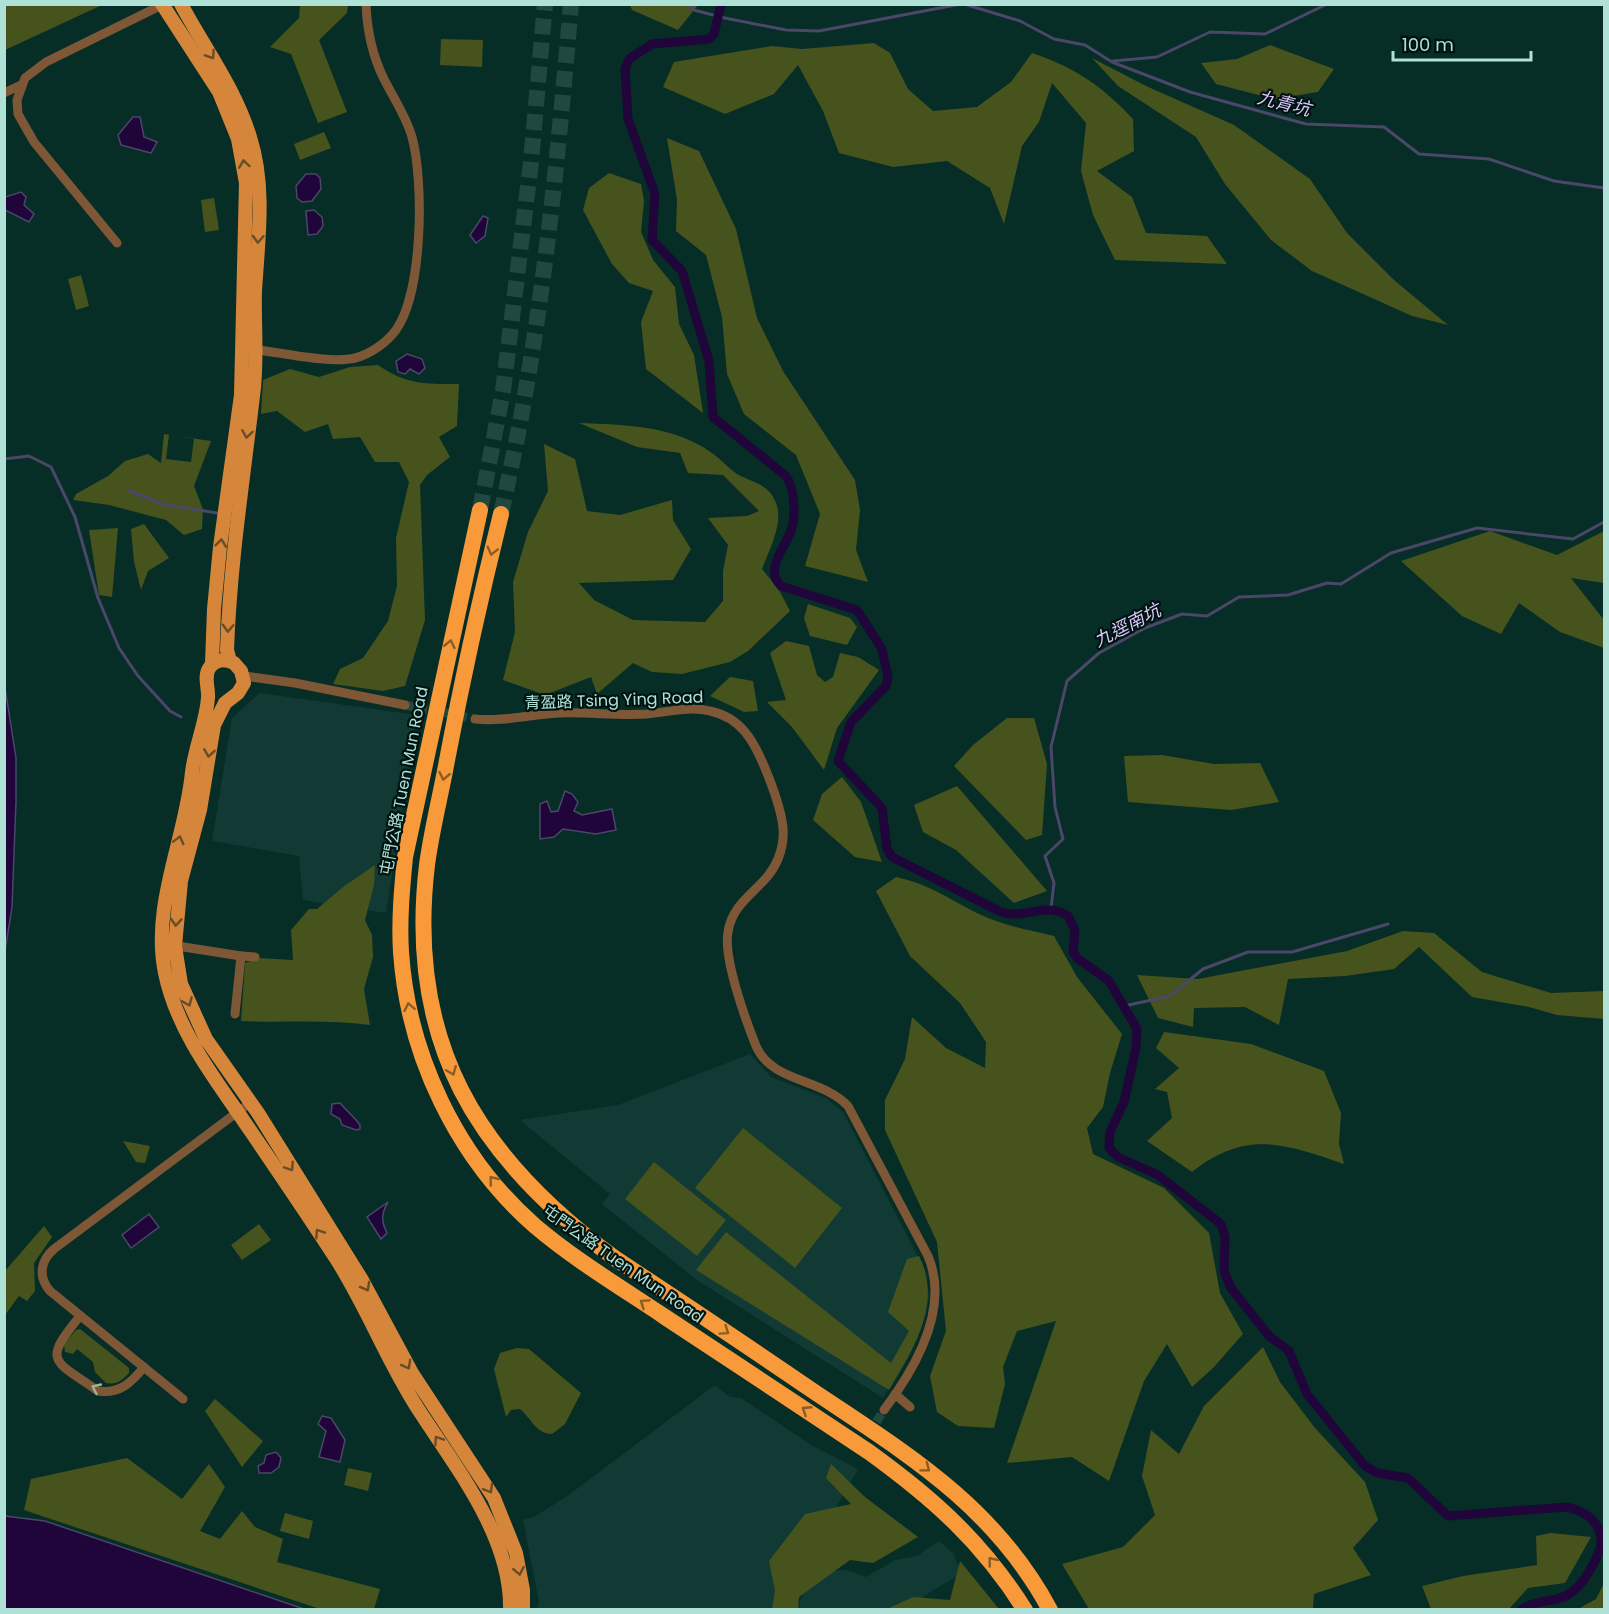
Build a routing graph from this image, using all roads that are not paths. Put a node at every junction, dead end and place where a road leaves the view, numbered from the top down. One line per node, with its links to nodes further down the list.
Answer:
1 (181, 4): 7 (main road, one-way to 7)
2 (366, 4): 7 (street)
3 (163, 5): 4 (street); 7 (main road, one-way to 3)
4 (21, 85): 5 (street); 6 (street)
5 (4, 93)
6 (117, 243)
7 (249, 349): 10 (main road, one-way to 10); 11 (main road, one-way to 7)
8 (480, 510): 30 (highway, 屯門公路 Tuen Mun Road, one-way to 8)
9 (501, 514): 31 (highway, 屯門公路 Tuen Mun Road, one-way to 31)
10 (230, 661): 11 (main road); 12 (main road)
11 (212, 664): 13 (main road)
12 (244, 676): 14 (main road); 15 (street)
13 (209, 688): 14 (main road); 17 (main road, one-way to 13)
14 (228, 699): 17 (main road, one-way to 17)
15 (405, 705)
16 (475, 719): 24 (street, 青盈路 Tsing Ying Road)
17 (169, 944): 18 (street); 21 (main road, one-way to 21); 21 (main road)
18 (241, 956): 19 (street); 20 (street)
19 (255, 957)
20 (235, 1014)
21 (244, 1107): 22 (street); 28 (main road, one-way to 21); 29 (main road, one-way to 29)
22 (80, 1316): 23 (street); 23 (street, one-way to 22)
23 (144, 1367): 25 (street)
24 (895, 1394): 26 (street); 27 (street, 青盈路 Tsing Ying Road)
25 (183, 1399)
26 (910, 1407)
27 (884, 1410)
28 (510, 1610)
29 (523, 1610)
30 (1025, 1610)
31 (1050, 1610)

